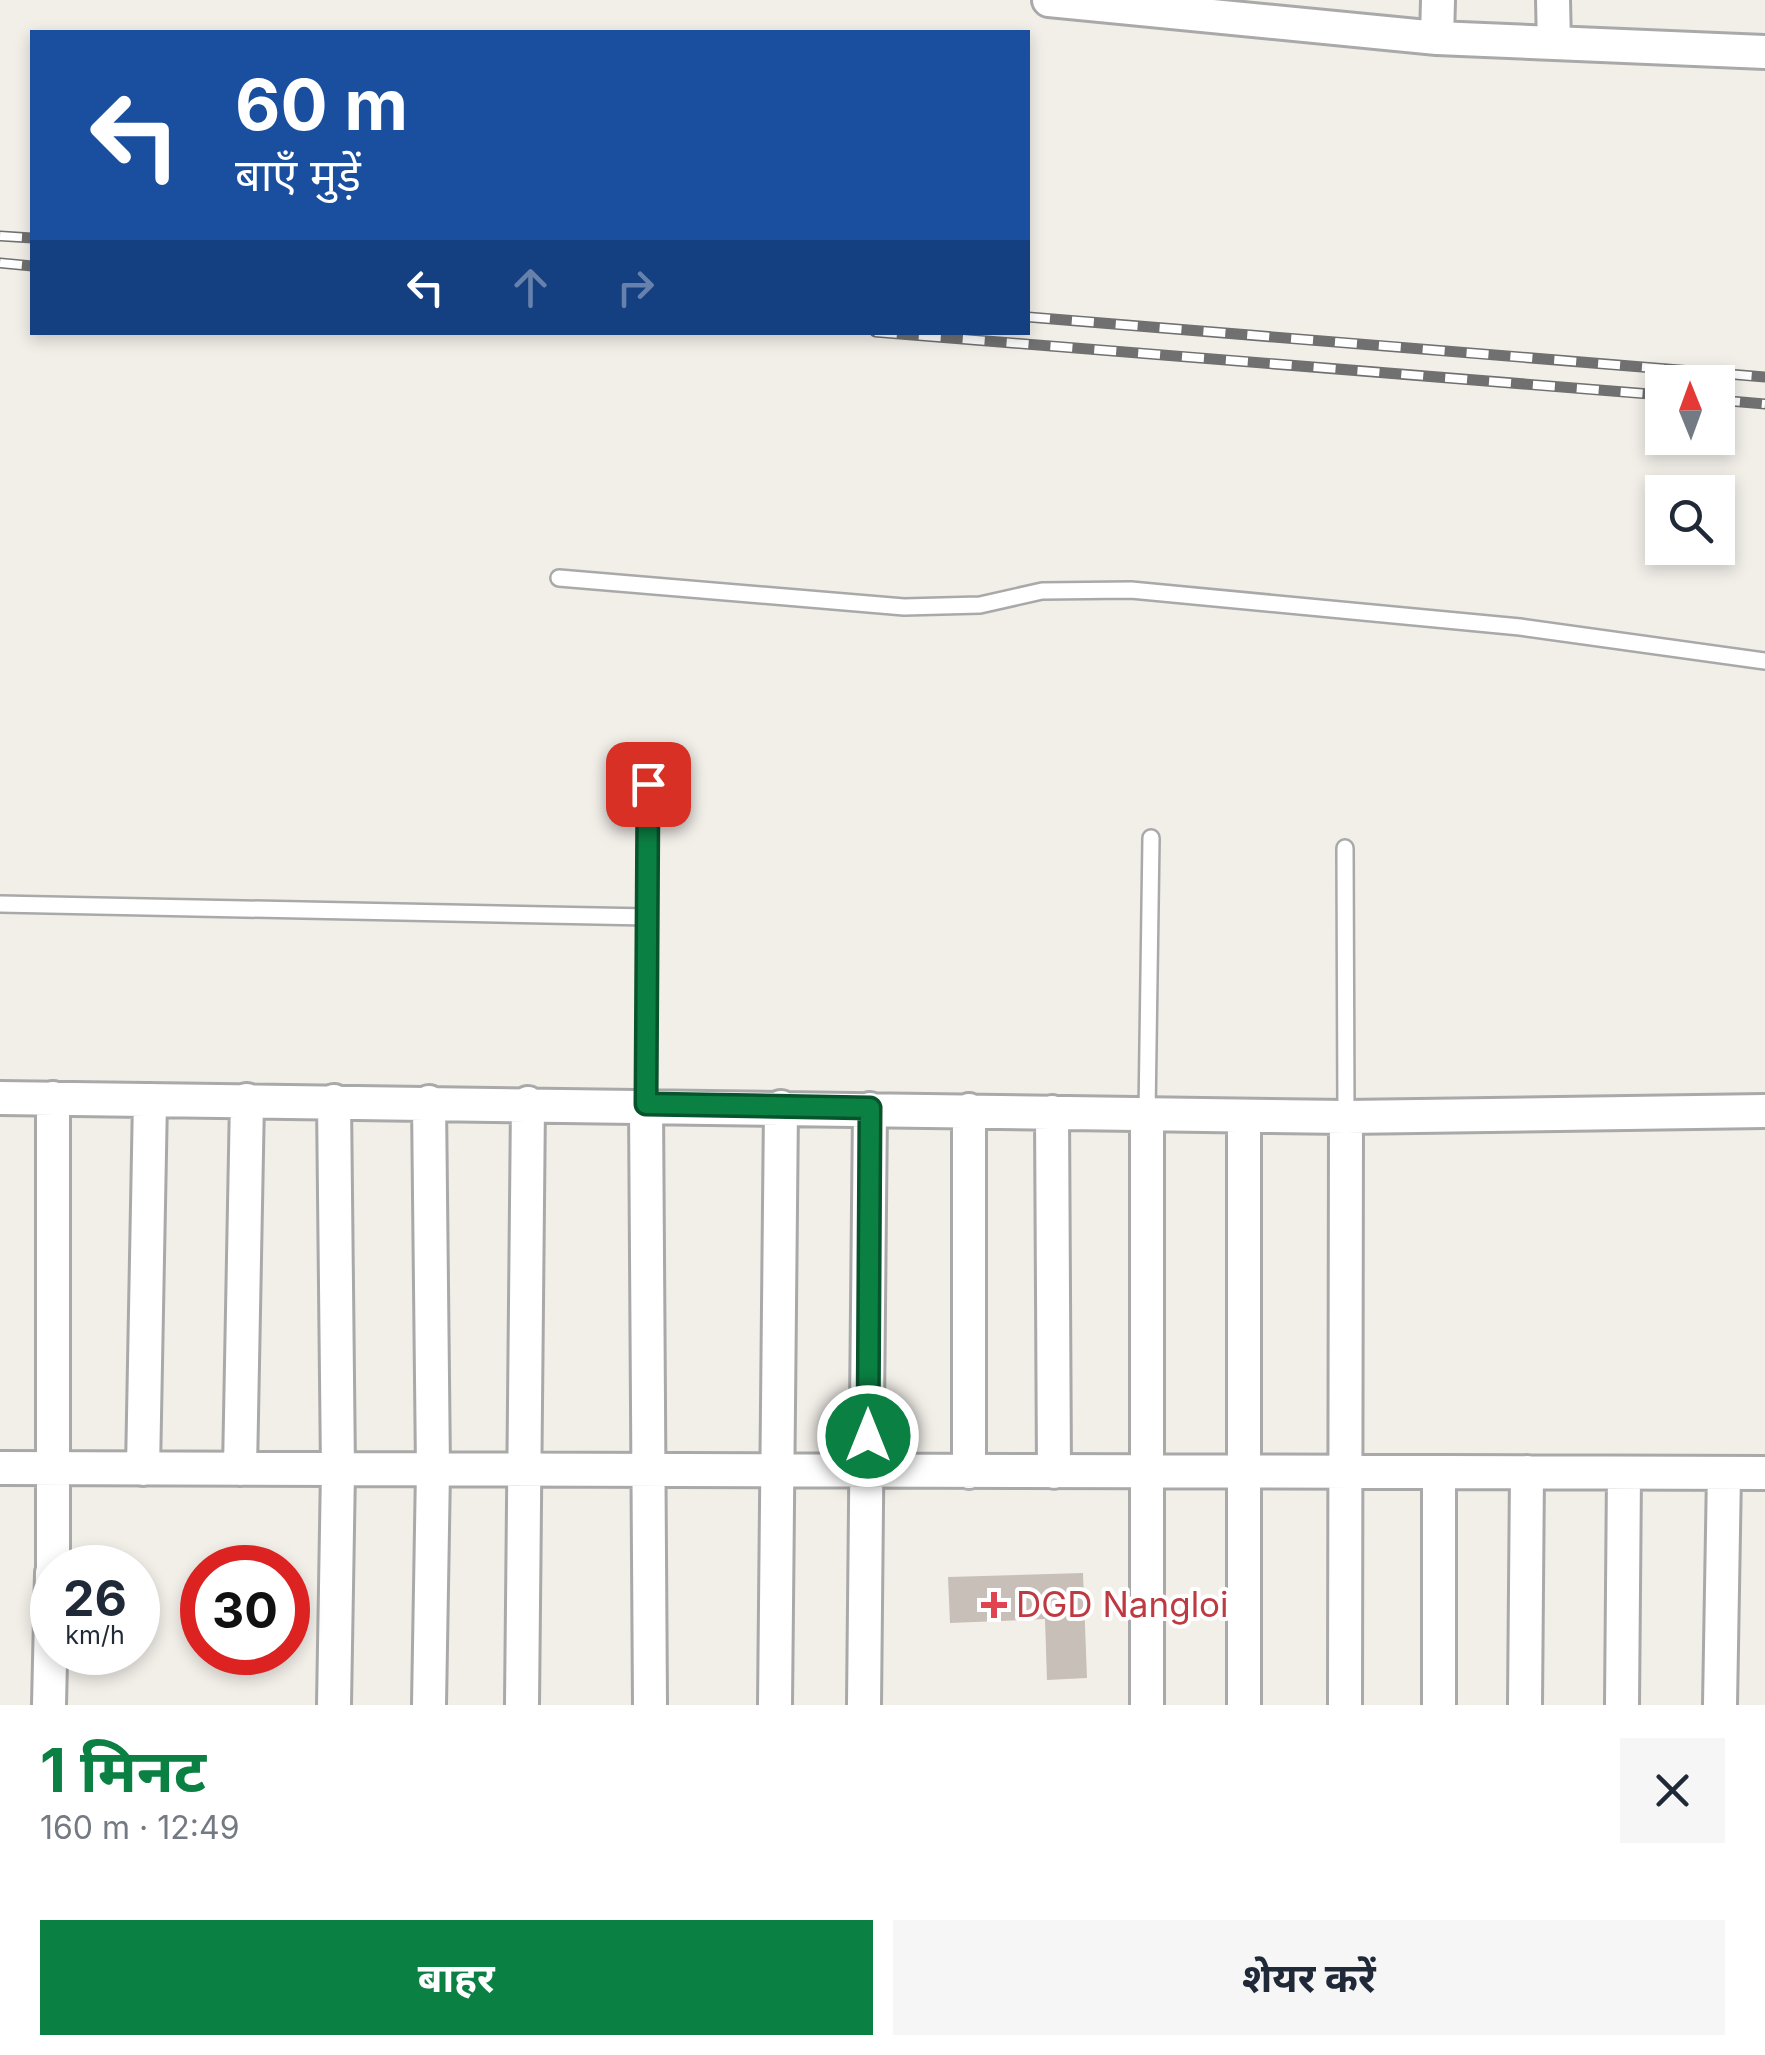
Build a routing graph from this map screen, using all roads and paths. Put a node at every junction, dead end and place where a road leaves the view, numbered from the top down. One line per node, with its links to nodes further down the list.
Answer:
1 (1049, 0): 4 (street)
2 (1438, 0): 4 (street)
3 (1552, 0): 5 (street)
4 (1438, 38): 5 (street)
5 (1554, 43): 6 (street)
6 (1765, 52)
7 (560, 578): 8 (lane)
8 (1765, 661)
9 (648, 784): 13 (lane)
10 (1151, 838): 27 (lane)
11 (1346, 848): 29 (lane)
12 (0, 904): 13 (lane)
13 (648, 917): 21 (lane)
14 (0, 1098): 15 (street)
15 (52, 1098): 16 (street); 31 (street)
16 (150, 1100): 17 (street); 32 (street)
17 (247, 1100): 18 (street); 33 (street)
18 (334, 1102): 19 (street); 34 (street)
19 (429, 1102): 20 (street); 35 (street)
20 (528, 1103): 21 (street); 37 (street)
21 (646, 1104): 22 (street); 36 (street)
22 (781, 1107): 23 (street); 38 (street)
23 (870, 1108): 24 (street); 39 (street)
24 (970, 1110): 26 (street); 40 (street)
25 (1765, 1111): 29 (street)
26 (1052, 1112): 27 (street); 41 (street)
27 (1147, 1114): 28 (street); 42 (street)
28 (1244, 1116): 29 (street); 43 (street)
29 (1346, 1118): 44 (street)
30 (0, 1468): 31 (street)
31 (55, 1468): 32 (street); 50 (street)
32 (143, 1468): 33 (street)
33 (240, 1469): 34 (street)
34 (338, 1470): 35 (street); 53 (street)
35 (433, 1470): 37 (street); 54 (street)
36 (648, 1470): 37 (street); 38 (street); 56 (street)
37 (522, 1471): 55 (street)
38 (775, 1472): 39 (street); 57 (street)
39 (867, 1472): 40 (street); 58 (street)
40 (969, 1472): 41 (street)
41 (1054, 1472): 42 (street)
42 (1149, 1472): 43 (street); 59 (street)
43 (1245, 1472): 44 (street); 60 (street)
44 (1347, 1472): 46 (street); 61 (street)
45 (1527, 1472): 46 (street); 47 (street); 63 (street)
46 (1439, 1473): 62 (street)
47 (1624, 1473): 48 (street); 64 (street)
48 (1724, 1473): 49 (street); 65 (street)
49 (1765, 1473)
50 (53, 1545)
51 (50, 1675): 52 (street)
52 (49, 1705)
53 (334, 1705)
54 (429, 1705)
55 (522, 1705)
56 (650, 1705)
57 (775, 1705)
58 (864, 1705)
59 (1147, 1705)
60 (1244, 1705)
61 (1344, 1705)
62 (1440, 1705)
63 (1524, 1705)
64 (1622, 1705)
65 (1720, 1705)

